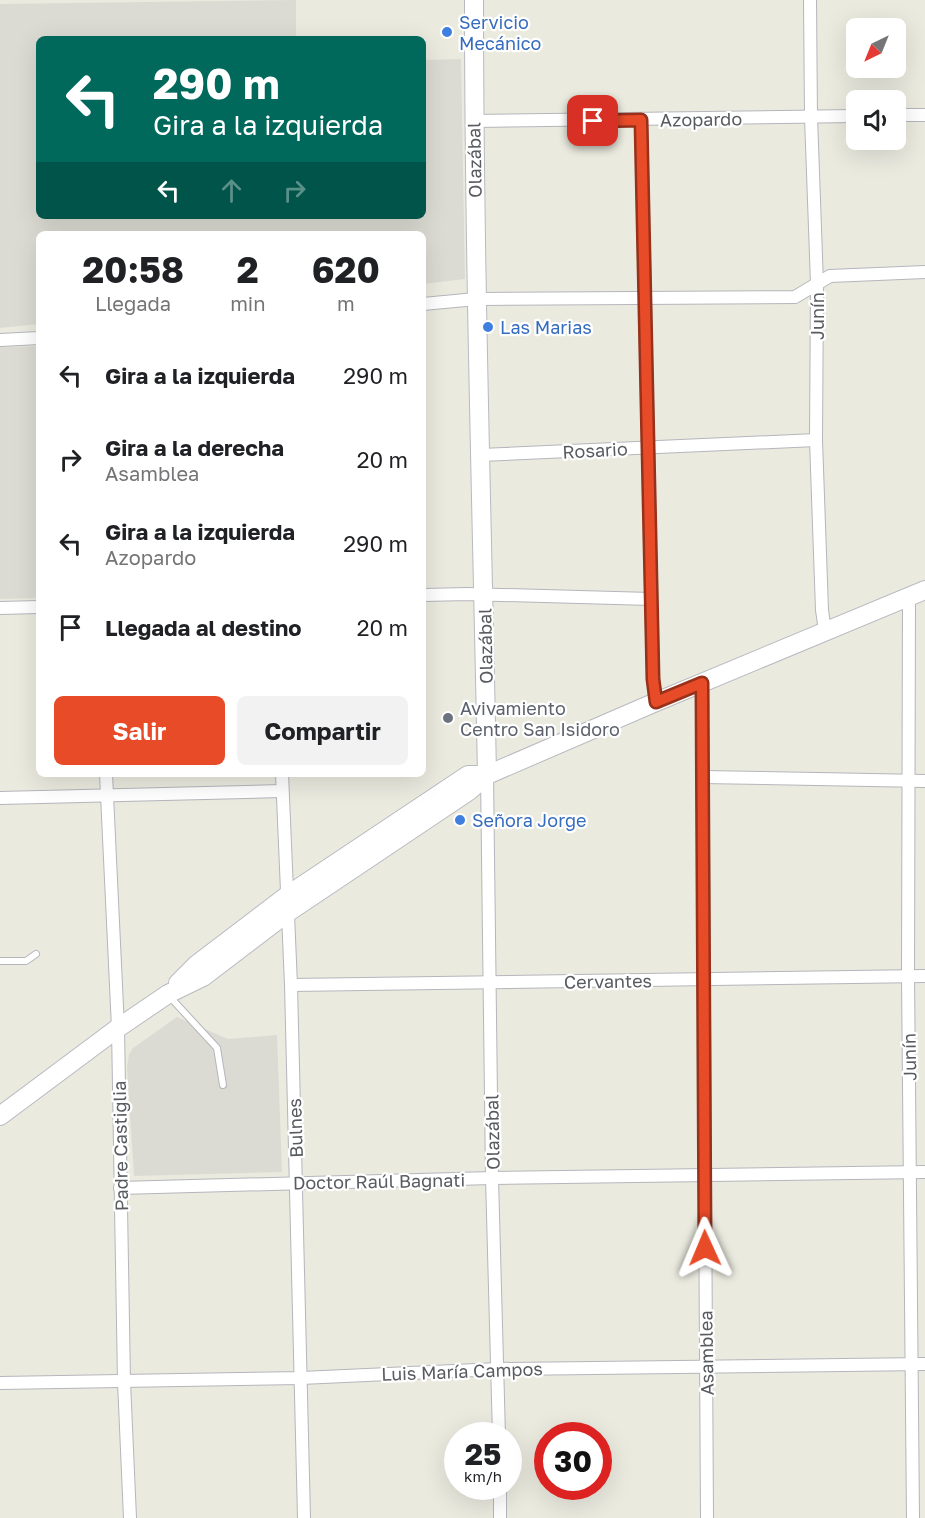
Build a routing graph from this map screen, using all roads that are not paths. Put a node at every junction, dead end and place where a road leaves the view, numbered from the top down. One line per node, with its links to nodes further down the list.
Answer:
1 (474, 0): 8 (main road, Olazábal)
2 (810, 0): 6 (street, Junín)
3 (906, 115): 4 (street)
4 (925, 115)
5 (846, 116): 6 (street, Azopardo)
6 (811, 117): 7 (street, Azopardo); 10 (street, Junín)
7 (641, 120): 8 (street, Azopardo); 11 (street)
8 (474, 121): 12 (main road, Olazábal)
9 (925, 272): 10 (street)
10 (817, 284): 11 (street); 16 (street, Junín)
11 (644, 298): 12 (street); 17 (street)
12 (476, 299): 13 (street); 18 (main road, Olazábal)
13 (426, 304)
14 (36, 338): 15 (street)
15 (0, 340)
16 (816, 440): 17 (street, Rosario); 25 (street, Junín)
17 (647, 447): 18 (street, Rosario); 22 (street)
18 (481, 455): 21 (main road, Olazábal)
19 (917, 593): 25 (main road); 32 (street, Junín)
20 (426, 595): 21 (street)
21 (484, 595): 22 (street); 28 (main road, Olazábal)
22 (651, 599): 27 (street)
23 (36, 607): 24 (street)
24 (0, 608)
25 (825, 632): 26 (main road)
26 (702, 683): 27 (main road); 31 (street, Asamblea)
27 (656, 702): 28 (main road)
28 (487, 775): 37 (main road); 43 (street, Olazábal)
29 (106, 777): 35 (street, Padre Castiglia)
30 (282, 777): 34 (street, Bulnes)
31 (702, 777): 32 (street); 42 (street, Asamblea)
32 (908, 781): 33 (street); 40 (street, Junín)
33 (925, 781)
34 (282, 791): 35 (street); 37 (street, Bulnes)
35 (107, 795): 36 (street); 46 (street, Padre Castiglia)
36 (0, 798)
37 (287, 904): 44 (street, Bulnes); 45 (main road)
38 (36, 954): 39 (lane)
39 (0, 961)
40 (908, 976): 41 (street, Cervantes); 42 (street, Cervantes); 49 (street, Junín)
41 (925, 976)
42 (703, 979): 43 (street, Cervantes); 51 (street, Asamblea)
43 (490, 982): 44 (street, Cervantes); 52 (street, Olazábal)
44 (291, 985): 53 (street, Bulnes)
45 (168, 994): 46 (main road); 47 (lane)
46 (118, 1028): 48 (main road); 54 (street, Padre Castiglia)
47 (222, 1085)
48 (0, 1116)
49 (910, 1172): 50 (street, Doctor Raúl Bagnati); 51 (street, Doctor Raúl Bagnati); 55 (street, Junín)
50 (925, 1172)
51 (704, 1176): 52 (street, Doctor Raúl Bagnati); 57 (street, Asamblea)
52 (492, 1178): 53 (street, Doctor Raúl Bagnati); 58 (street, Olazábal)
53 (297, 1183): 54 (street, Doctor Raúl Bagnati); 59 (street, Bulnes)
54 (120, 1188): 60 (street, Padre Castiglia)
55 (911, 1364): 56 (street, Luis María Campos); 57 (street, Luis María Campos); 68 (street, Junín)
56 (925, 1364)
57 (706, 1366): 58 (street, Luis María Campos); 67 (street, Asamblea)
58 (498, 1369): 59 (street, Luis María Campos); 62 (street, Olazábal)
59 (301, 1378): 60 (street, Luis María Campos); 65 (street, Bulnes)
60 (124, 1382): 61 (street, Luis María Campos); 64 (street, Padre Castiglia)
61 (0, 1383)
62 (499, 1422)
63 (500, 1500): 66 (street)
64 (130, 1518)
65 (304, 1518)
66 (500, 1518)
67 (707, 1518)
68 (913, 1518)

